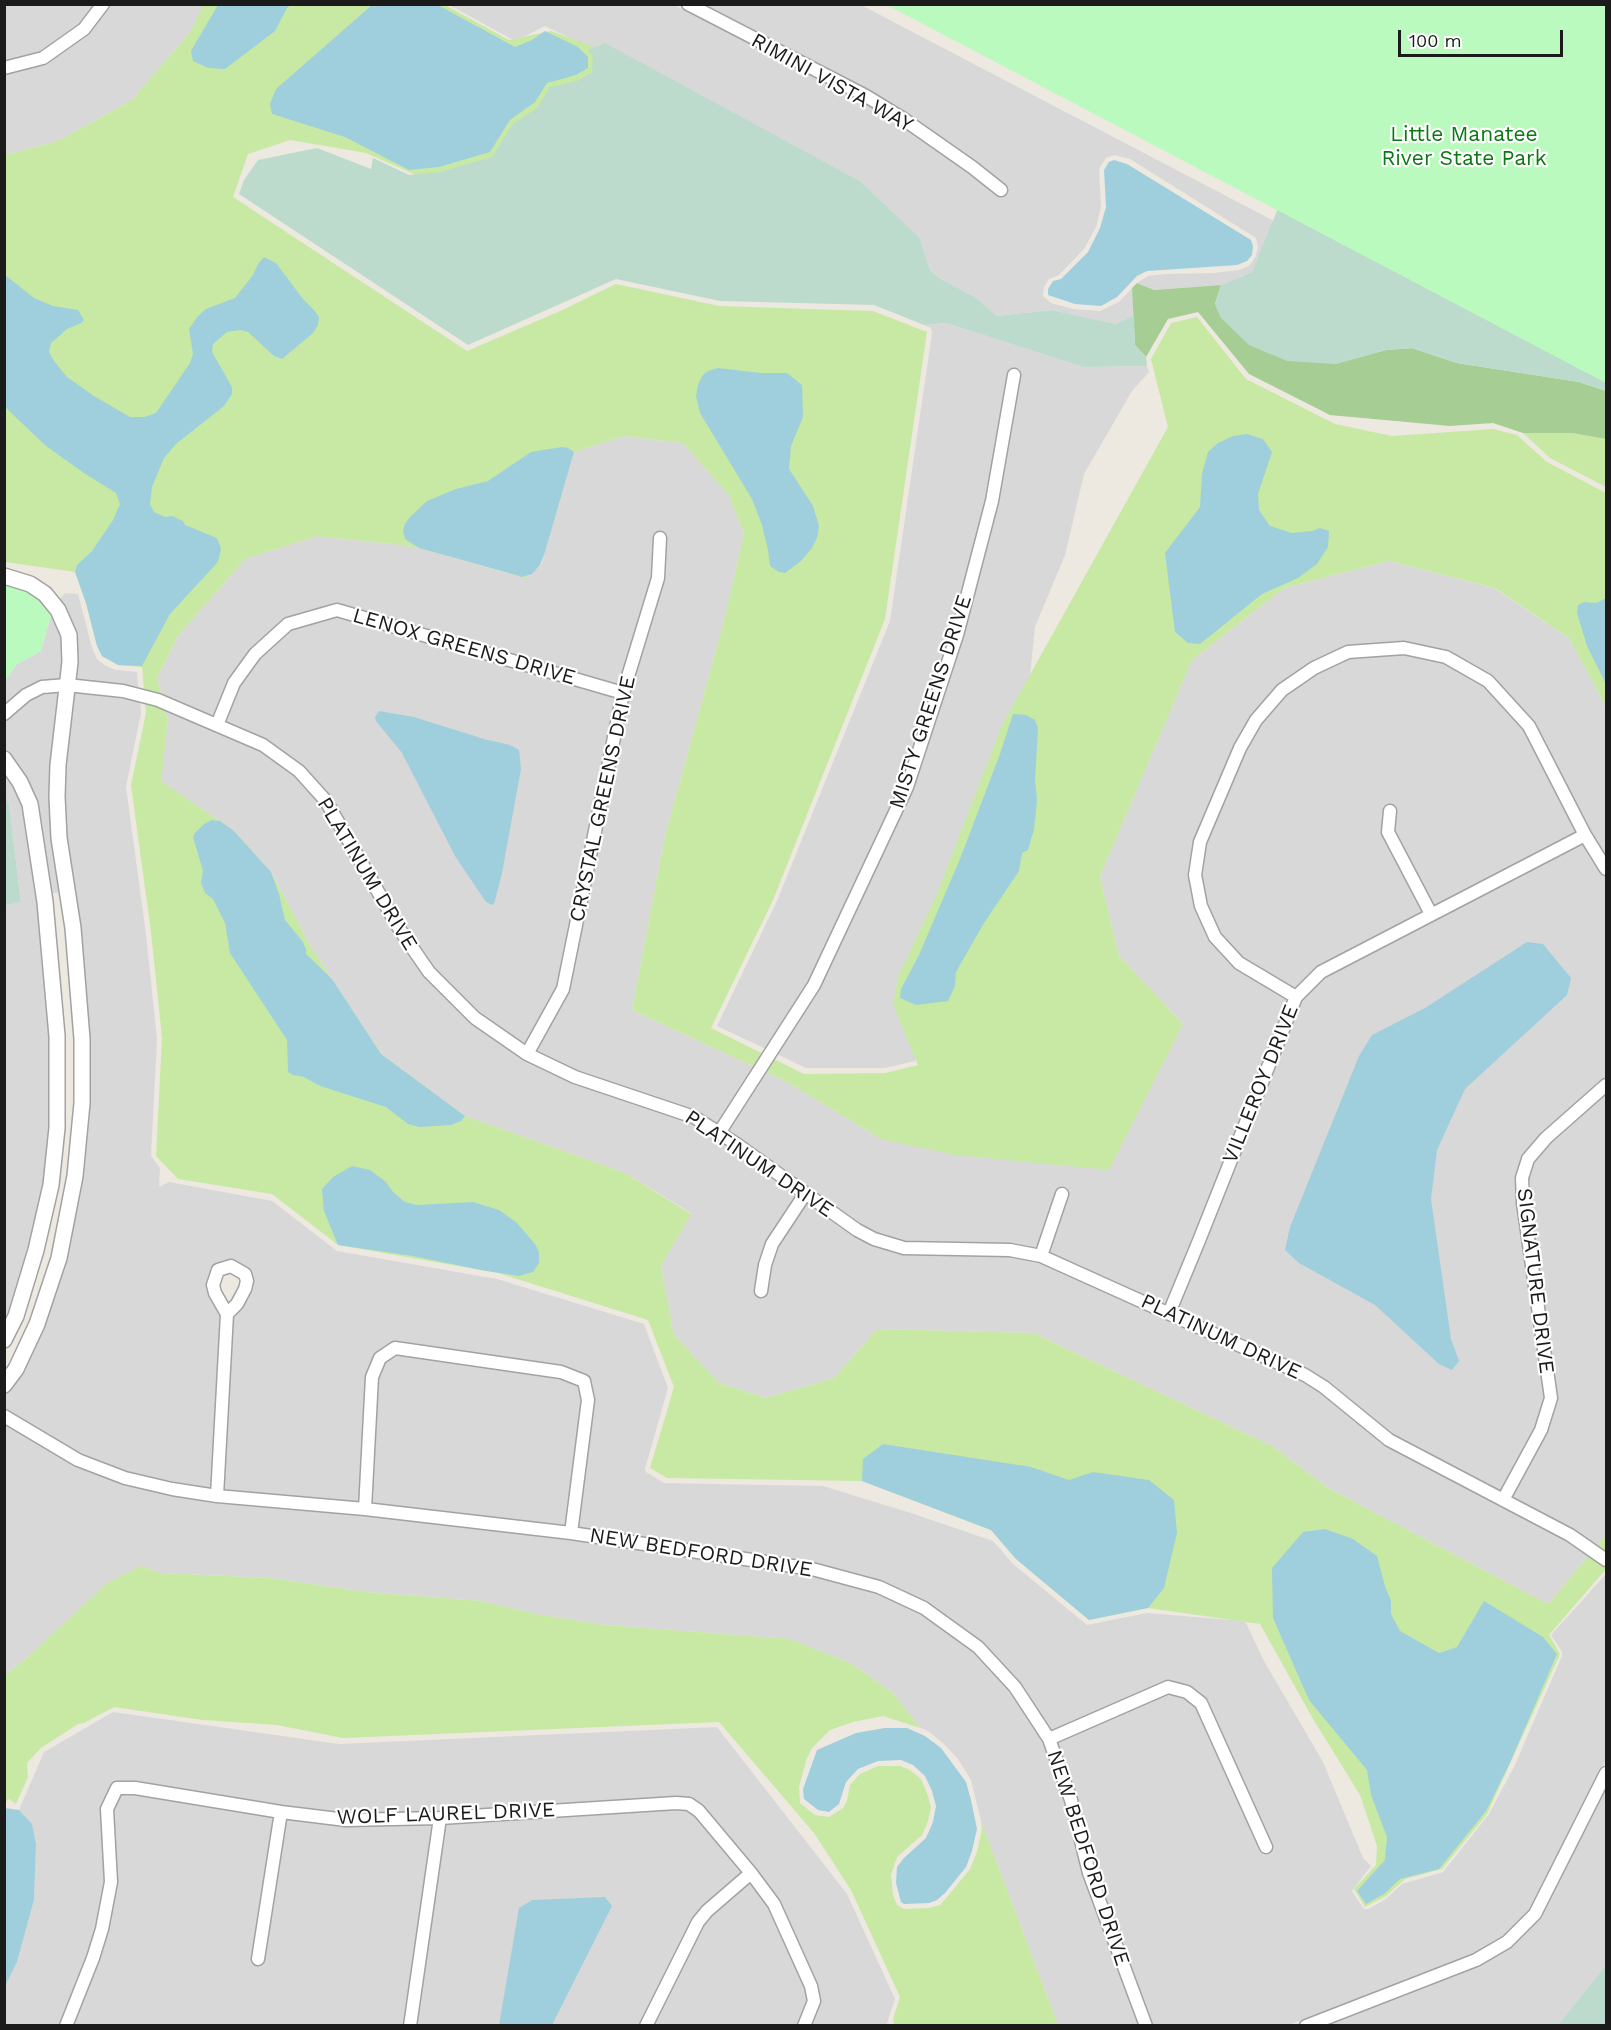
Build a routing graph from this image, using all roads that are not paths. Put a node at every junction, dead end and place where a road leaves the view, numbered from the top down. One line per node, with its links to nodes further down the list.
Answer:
1 (103, 4): 3 (street)
2 (688, 4): 4 (street, RIMINI VISTA WAY)
3 (4, 68)
4 (1001, 190)
5 (1014, 375): 22 (street, MISTY GREENS DRIVE)
6 (660, 538): 9 (street, CRYSTAL GREENS DRIVE)
7 (4, 576): 8 (street)
8 (67, 685): 10 (street, PLATINUM DRIVE); 11 (street, PLATINUM DRIVE); 16 (street)
9 (622, 693): 11 (street, LENOX GREENS DRIVE); 20 (street, CRYSTAL GREENS DRIVE)
10 (4, 714)
11 (217, 725): 20 (street, PLATINUM DRIVE)
12 (4, 759): 17 (street)
13 (1390, 811): 18 (street)
14 (1585, 835): 15 (street); 18 (street, VILLEROY DRIVE); 19 (street)
15 (1606, 869)
16 (68, 899): 17 (street); 30 (street)
17 (45, 902): 29 (street)
18 (1431, 914): 19 (street, VILLEROY DRIVE)
19 (1296, 997): 27 (street, VILLEROY DRIVE)
20 (527, 1054): 22 (street, PLATINUM DRIVE)
21 (1606, 1085): 33 (street, SIGNATURE DRIVE)
22 (719, 1133): 23 (street, PLATINUM DRIVE)
23 (806, 1194): 25 (street, PLATINUM DRIVE); 26 (street)
24 (1062, 1194): 25 (street)
25 (1041, 1256): 27 (street, PLATINUM DRIVE)
26 (761, 1291)
27 (1169, 1313): 33 (street, PLATINUM DRIVE)
28 (227, 1314): 32 (street)
29 (4, 1340)
30 (4, 1385)
31 (4, 1416): 32 (street, NEW BEDFORD DRIVE)
32 (217, 1496): 34 (street, NEW BEDFORD DRIVE)
33 (1503, 1500): 36 (street, PLATINUM DRIVE)
34 (365, 1509): 35 (street, NEW BEDFORD DRIVE); 35 (street)
35 (571, 1533): 37 (street, NEW BEDFORD DRIVE)
36 (1606, 1560)
37 (1049, 1739): 41 (street); 48 (street, NEW BEDFORD DRIVE)
38 (1606, 1773): 49 (street)
39 (281, 1812): 40 (street, WOLF LAUREL DRIVE); 43 (street); 44 (street, WOLF LAUREL DRIVE)
40 (440, 1818): 42 (street, WOLF LAUREL DRIVE); 45 (street)
41 (1266, 1847)
42 (751, 1873): 46 (street); 47 (street, WOLF LAUREL DRIVE)
43 (258, 1959)
44 (66, 2025)
45 (410, 2025)
46 (646, 2025)
47 (804, 2025)
48 (1146, 2025)
49 (1306, 2025)

